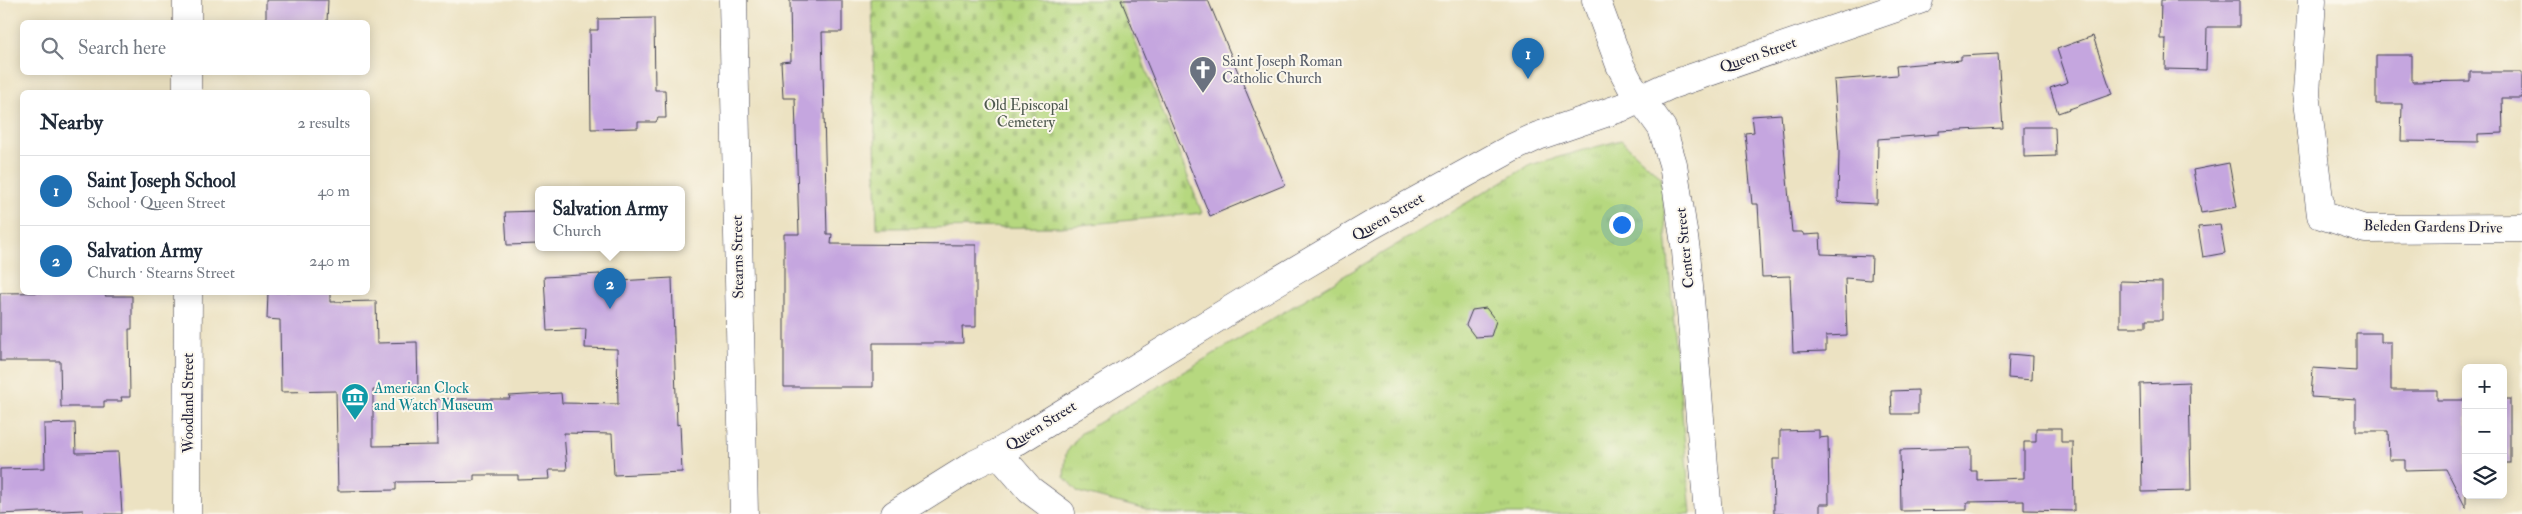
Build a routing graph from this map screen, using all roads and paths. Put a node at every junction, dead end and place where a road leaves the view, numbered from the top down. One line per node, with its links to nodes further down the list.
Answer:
1 (187, 0): 6 (street)
2 (734, 0): 14 (street, Stearns Street)
3 (1596, 0): 9 (street, Center Street)
4 (1919, 0): 9 (street, Queen Street)
5 (2312, 0): 10 (street, Beleden Gardens Drive)
6 (187, 20)
7 (187, 75): 8 (street)
8 (187, 90)
9 (1641, 99): 12 (street, Queen Street); 18 (street, Center Street)
10 (2522, 228)
11 (188, 295): 13 (street, Woodland Street)
12 (998, 453): 15 (street, Queen Street); 17 (street)
13 (187, 514)
14 (744, 514)
15 (895, 514)
16 (1045, 514): 17 (street)
17 (1062, 514)
18 (1708, 514)

